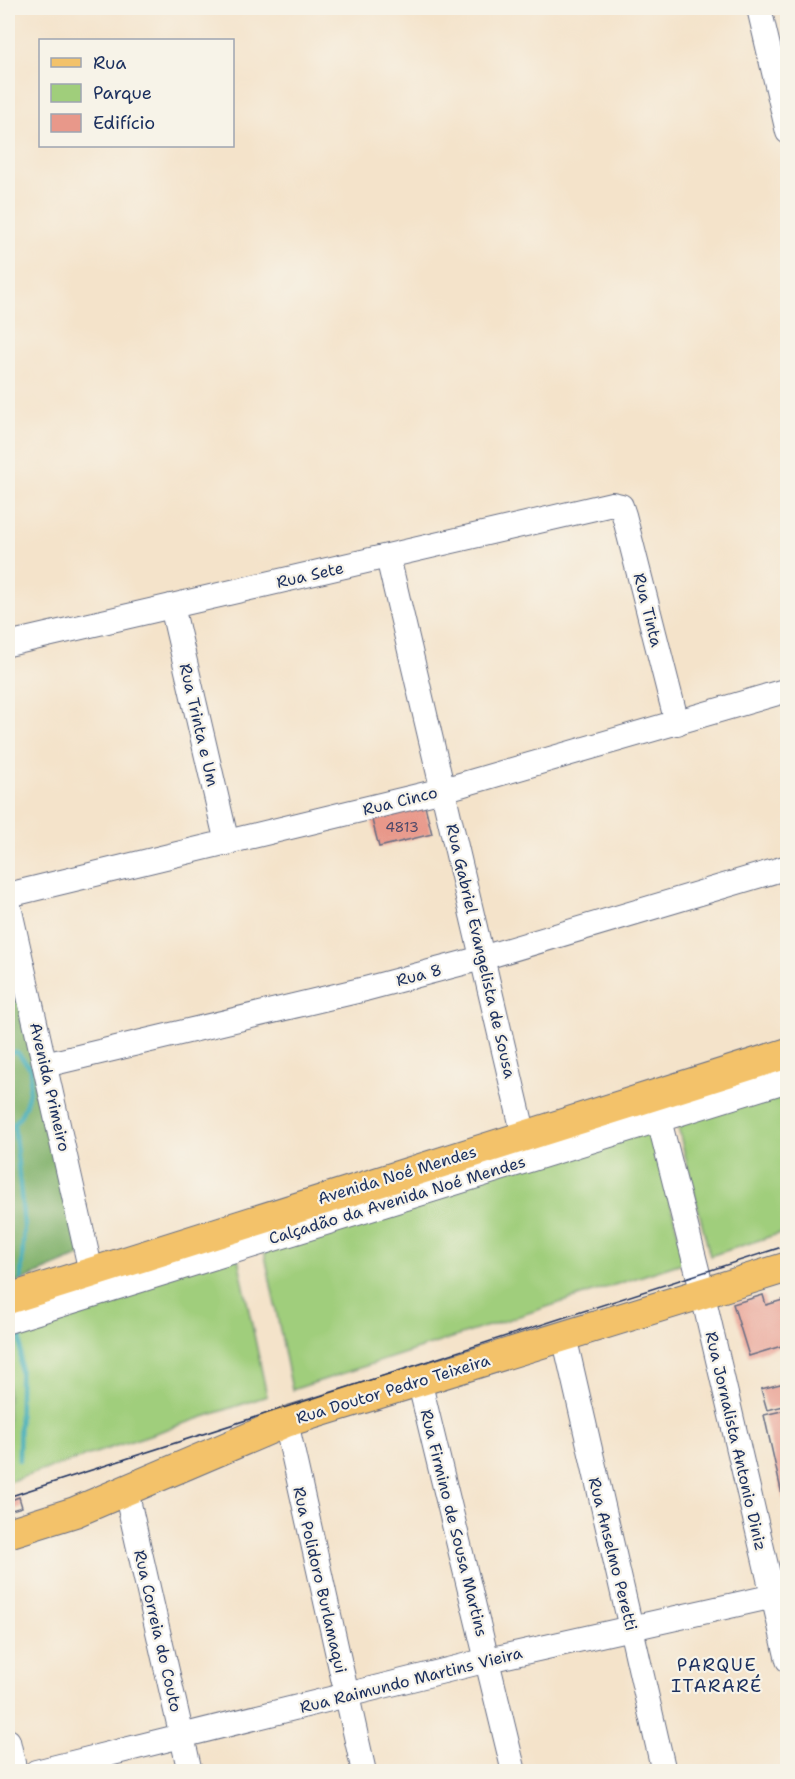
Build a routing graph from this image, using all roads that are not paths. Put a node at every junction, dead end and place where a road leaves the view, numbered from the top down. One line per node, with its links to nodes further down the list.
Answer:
1 (759, 8): 2 (street)
2 (778, 44): 3 (street)
3 (788, 132)
4 (612, 504): 5 (street, Rua Sete); 9 (street, Rua Tinta)
5 (388, 557): 6 (street, Rua Sete); 10 (street, Rua Gabriel Evangelista de Sousa)
6 (172, 606): 7 (street, Rua Sete); 11 (street, Rua Trinta e Um)
7 (8, 644)
8 (788, 690): 9 (street, Rua Cinco)
9 (677, 723): 10 (street, Rua Cinco)
10 (443, 790): 11 (street, Rua Cinco); 15 (street, Rua Gabriel Evangelista de Sousa)
11 (227, 843): 13 (street, Rua Cinco)
12 (788, 867): 15 (street, Rua 8)
13 (8, 895)
14 (8, 902): 17 (street, Avenida Primeiro)
15 (482, 958): 17 (street, Rua 8); 20 (street, Rua Gabriel Evangelista de Sousa)
16 (788, 1053): 19 (main road, Avenida Noé Mendes)
17 (45, 1065): 22 (street, Avenida Primeiro)
18 (788, 1080): 19 (street, Calçadão da Avenida Noé Mendes)
19 (656, 1108): 20 (main road, Avenida Noé Mendes); 23 (street, Rua Jornalista Antonio Diniz); 25 (street, Calçadão da Avenida Noé Mendes)
20 (524, 1136): 22 (main road, Avenida Noé Mendes)
21 (788, 1267): 23 (main road, Rua Doutor Pedro Teixeira)
22 (91, 1272): 24 (main road, Avenida Noé Mendes)
23 (702, 1293): 26 (main road, Rua Doutor Pedro Teixeira); 31 (street, Rua Jornalista Antonio Diniz)
24 (8, 1299)
25 (8, 1321)
26 (564, 1336): 27 (main road, Rua Doutor Pedro Teixeira); 32 (street, Rua Anselmo Peretti)
27 (419, 1380): 28 (main road, Rua Doutor Pedro Teixeira); 33 (street, Rua Firmino de Sousa Martins)
28 (285, 1422): 29 (main road, Rua Doutor Pedro Teixeira); 35 (street, Rua Polidoro Burlamaqui)
29 (126, 1491): 30 (main road, Rua Doutor Pedro Teixeira); 36 (street, Rua Correia do Couto)
30 (8, 1533)
31 (780, 1595): 32 (street, Rua Raimundo Martins Vieira); 34 (street, Rua Jornalista Antonio Diniz)
32 (632, 1628): 33 (street, Rua Raimundo Martins Vieira); 43 (street, Rua Anselmo Peretti)
33 (488, 1660): 35 (street, Rua Raimundo Martins Vieira); 42 (street, Rua Firmino de Sousa Martins)
34 (788, 1660)
35 (346, 1696): 36 (street, Rua Raimundo Martins Vieira); 41 (street, Rua Polidoro Burlamaqui)
36 (181, 1735): 39 (street, Rua Raimundo Martins Vieira); 40 (street, Rua Correia do Couto)
37 (8, 1741): 38 (street)
38 (15, 1772)
39 (36, 1772)
40 (190, 1772)
41 (364, 1772)
42 (514, 1772)
43 (664, 1772)

